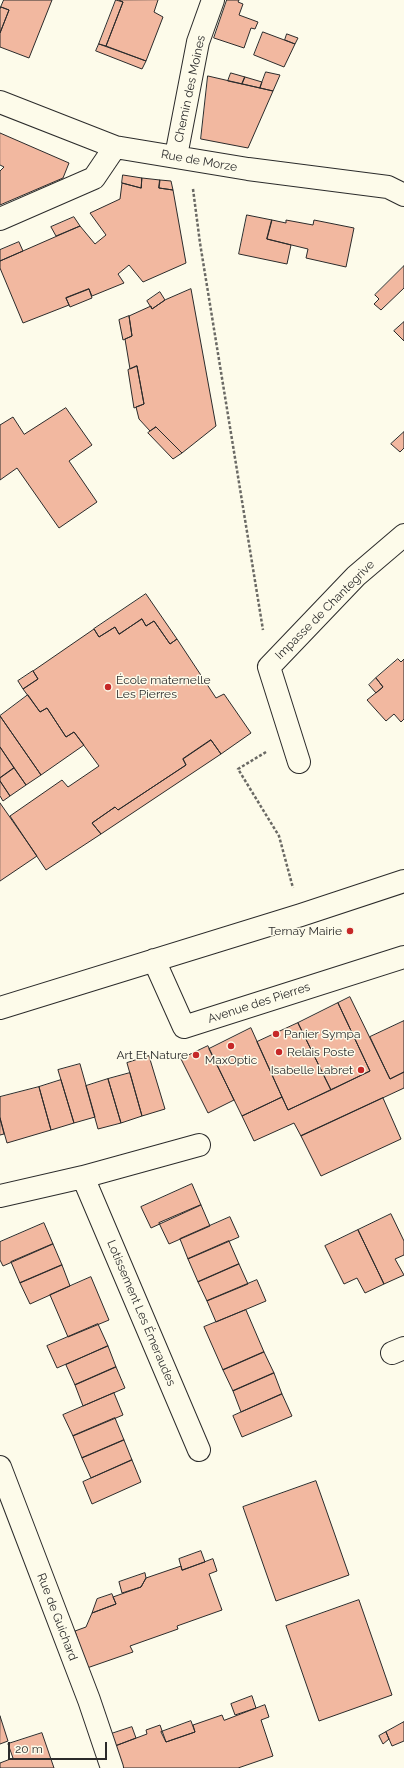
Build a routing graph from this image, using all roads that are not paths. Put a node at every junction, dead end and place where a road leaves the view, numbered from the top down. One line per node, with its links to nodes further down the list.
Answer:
1 (213, 0): 4 (street, Chemin des Moines)
2 (0, 102): 3 (street, Rue de Morze)
3 (115, 147): 4 (street, Rue de Morze); 6 (street)
4 (176, 156): 5 (street, Rue de Morze)
5 (404, 195)
6 (0, 219)
7 (404, 535): 8 (street, Impasse de Chantegrive)
8 (299, 762)
9 (404, 881): 11 (street)
10 (404, 957): 11 (street, Avenue des Pierres)
11 (154, 960): 12 (street)
12 (0, 1008)
13 (199, 1145): 14 (street)
14 (83, 1177): 15 (street); 16 (street, Lotissement Les Émeraudes)
15 (0, 1196)
16 (198, 1450)
17 (0, 1467): 18 (street, Rue de Guichard)
18 (112, 1768)

